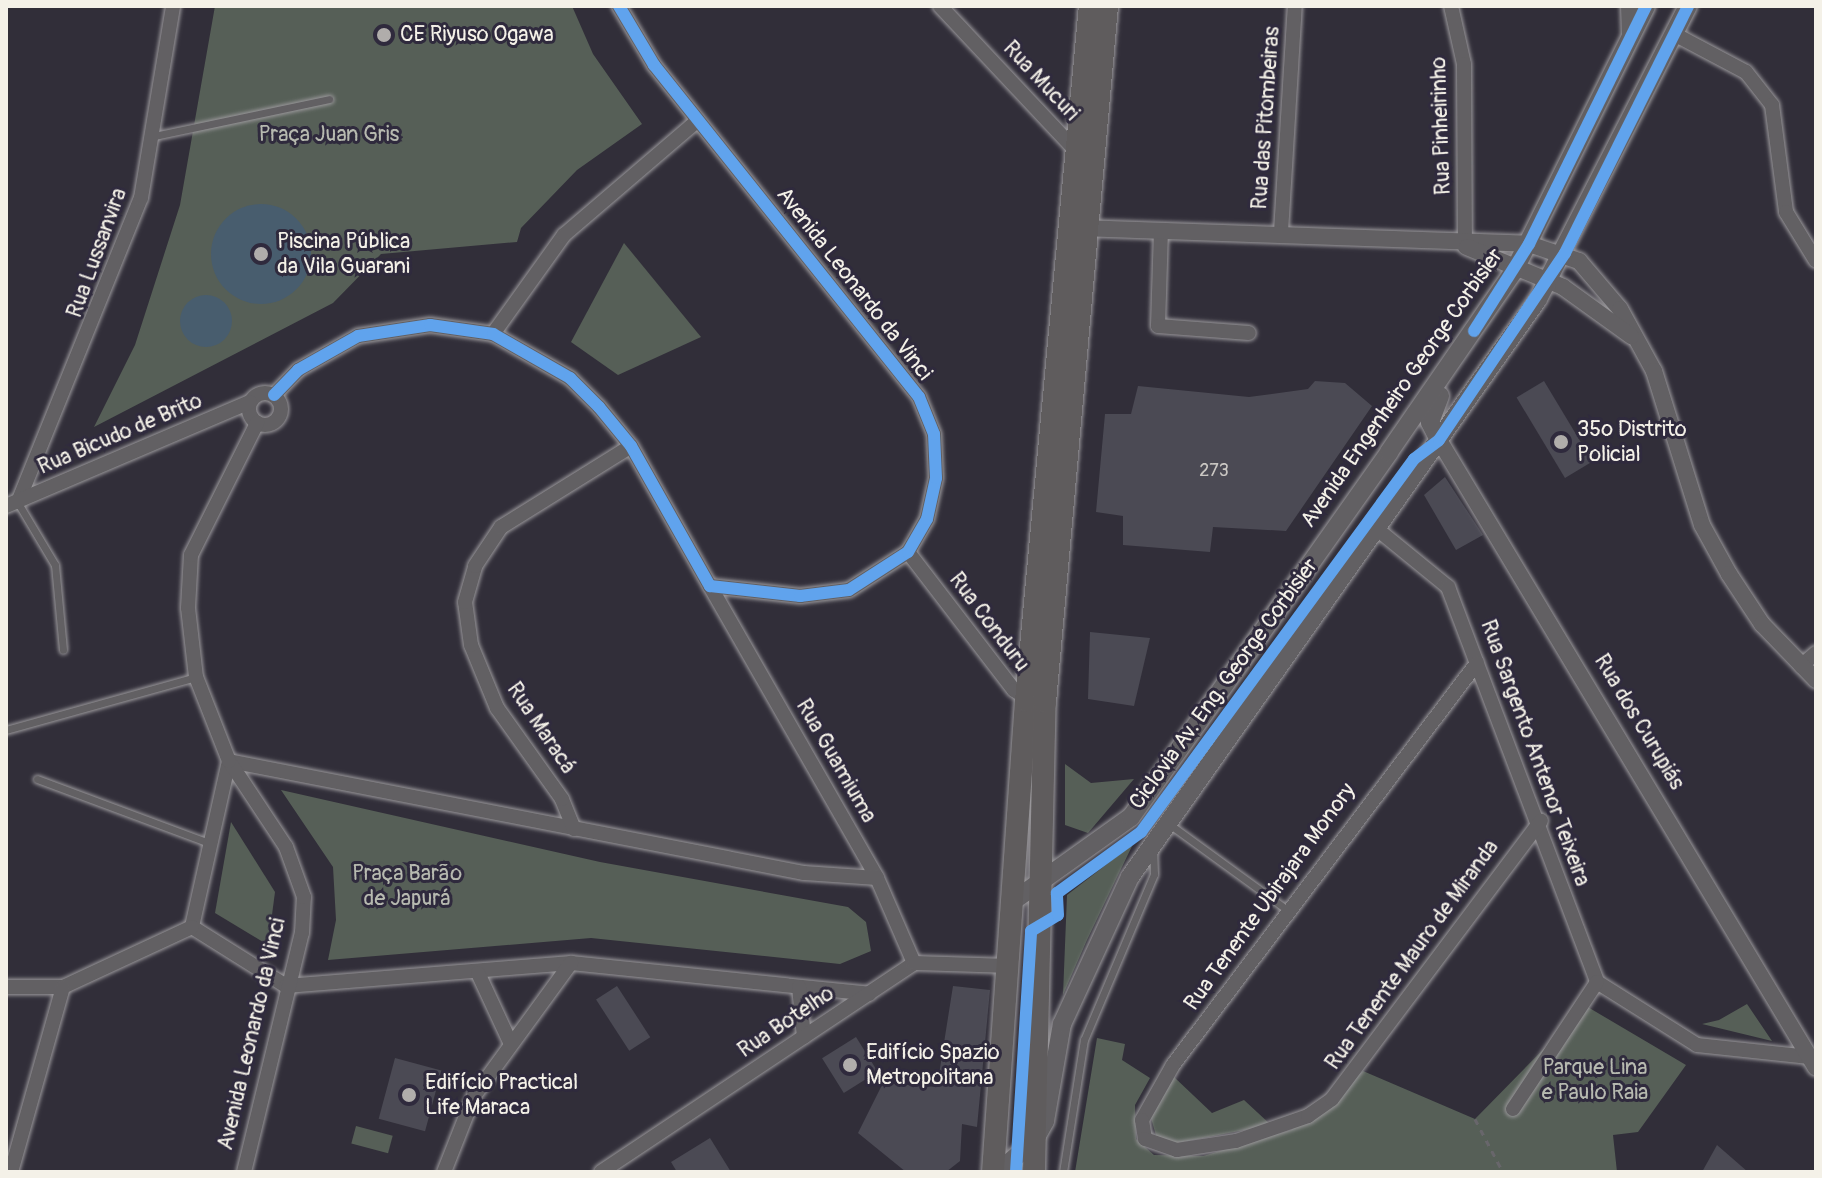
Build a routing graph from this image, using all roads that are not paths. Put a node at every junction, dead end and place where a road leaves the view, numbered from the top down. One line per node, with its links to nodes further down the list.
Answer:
1 (173, 6): 15 (street, Rua Lussanvira)
2 (619, 6): 14 (street, Avenida Leonardo da Vinci)
3 (940, 6): 16 (street, Rua Mucuri)
4 (1090, 6): 16 (main road)
5 (1107, 6): 17 (main road)
6 (1295, 6): 19 (street, Rua das Pitombeiras)
7 (1451, 6): 21 (street, Rua Pinheirinho)
8 (1628, 6): 12 (street)
9 (1646, 6): 12 (main road, Avenida Engenheiro George Corbisier)
10 (1688, 6): 11 (main road)
11 (1676, 35): 22 (main road); 23 (street)
12 (1630, 43): 20 (main road, Avenida Engenheiro George Corbisier)
13 (329, 99): 15 (lane)
14 (697, 121): 28 (street); 37 (street, Avenida Leonardo da Vinci)
15 (154, 136): 35 (street, Rua Lussanvira)
16 (1077, 152): 17 (main road)
17 (1078, 228): 18 (street); 45 (main road)
18 (1161, 230): 19 (street); 27 (street)
19 (1281, 232): 21 (street)
20 (1529, 244): 21 (street); 22 (street); 24 (main road, Avenida Engenheiro George Corbisier)
21 (1465, 247): 24 (street)
22 (1565, 253): 25 (main road); 29 (street)
23 (1816, 261)
24 (1514, 271): 25 (street); 26 (main road, Avenida Engenheiro George Corbisier)
25 (1549, 282): 29 (street); 33 (main road)
26 (1474, 331): 33 (main road); 55 (main road, Avenida Engenheiro George Corbisier)
27 (1249, 333)
28 (493, 334): 30 (street); 34 (street)
29 (1638, 342): 42 (street)
30 (274, 395): 31 (street, Rua Bicudo de Brito); 32 (street, Avenida Leonardo da Vinci)
31 (250, 402): 32 (street); 35 (street, Rua Bicudo de Brito)
32 (257, 423): 43 (street, Avenida Leonardo da Vinci)
33 (1439, 440): 36 (main road); 69 (street, Rua dos Curupiás)
34 (631, 446): 38 (street); 51 (street, Rua Maracá)
35 (12, 504): 39 (lane)
36 (1377, 529): 41 (street, Rua Sargento Antenor Teixeira); 50 (main road)
37 (908, 552): 38 (street, Avenida Leonardo da Vinci); 45 (street, Rua Conduru)
38 (710, 586): 54 (street, Rua Guamiuma)
39 (63, 650)
40 (1816, 653): 42 (street)
41 (1477, 663): 49 (street, Rua Sargento Antenor Teixeira); 57 (street, Rua Tenente Ubirajara Monory)
42 (1801, 666): 44 (street)
43 (196, 677): 46 (lane); 47 (street, Avenida Leonardo da Vinci)
44 (1816, 680)
45 (1035, 702): 55 (main road); 56 (main road)
46 (6, 730)
47 (229, 761): 51 (street); 52 (street); 64 (street, Avenida Leonardo da Vinci)
48 (37, 779): 52 (lane)
49 (1541, 821): 63 (street, Rua Sargento Antenor Teixeira); 76 (street, Rua Tenente Mauro de Miranda)
50 (1169, 824): 53 (main road); 57 (lane)
51 (574, 829): 54 (street)
52 (206, 842): 58 (street)
53 (1153, 847): 75 (main road); 83 (lane)
54 (877, 878): 60 (street, Rua Guamiuma)
55 (1041, 882): 56 (main road, Avenida Engenheiro George Corbisier); 75 (main road)
56 (1016, 899): 61 (main road)
57 (1290, 912): 76 (street, Rua Tenente Ubirajara Monory)
58 (192, 927): 64 (street); 66 (street)
59 (571, 963): 62 (street); 67 (street); 72 (street)
60 (914, 963): 61 (street); 68 (street, Rua Botelho)
61 (1011, 966): 81 (main road)
62 (478, 973): 64 (street); 72 (street)
63 (1597, 982): 73 (street); 74 (street)
64 (286, 986): 78 (street, Avenida Leonardo da Vinci)
65 (6, 987): 66 (street)
66 (63, 987): 77 (street)
67 (799, 987): 68 (street); 70 (street)
68 (869, 994): 70 (street, Rua Botelho)
69 (1795, 1029): 71 (street, Rua dos Curupiás); 73 (street, Rua dos Curupiás)
70 (804, 1037): 80 (street, Rua Botelho)
71 (1816, 1041)
72 (510, 1042): 79 (street)
73 (1814, 1061)
74 (1513, 1109)
75 (1034, 1141): 81 (main road); 82 (main road)
76 (1177, 1150)
77 (11, 1172)
78 (244, 1172)
79 (444, 1172)
80 (601, 1172)
81 (995, 1172)
82 (1034, 1172)
83 (1063, 1172)

